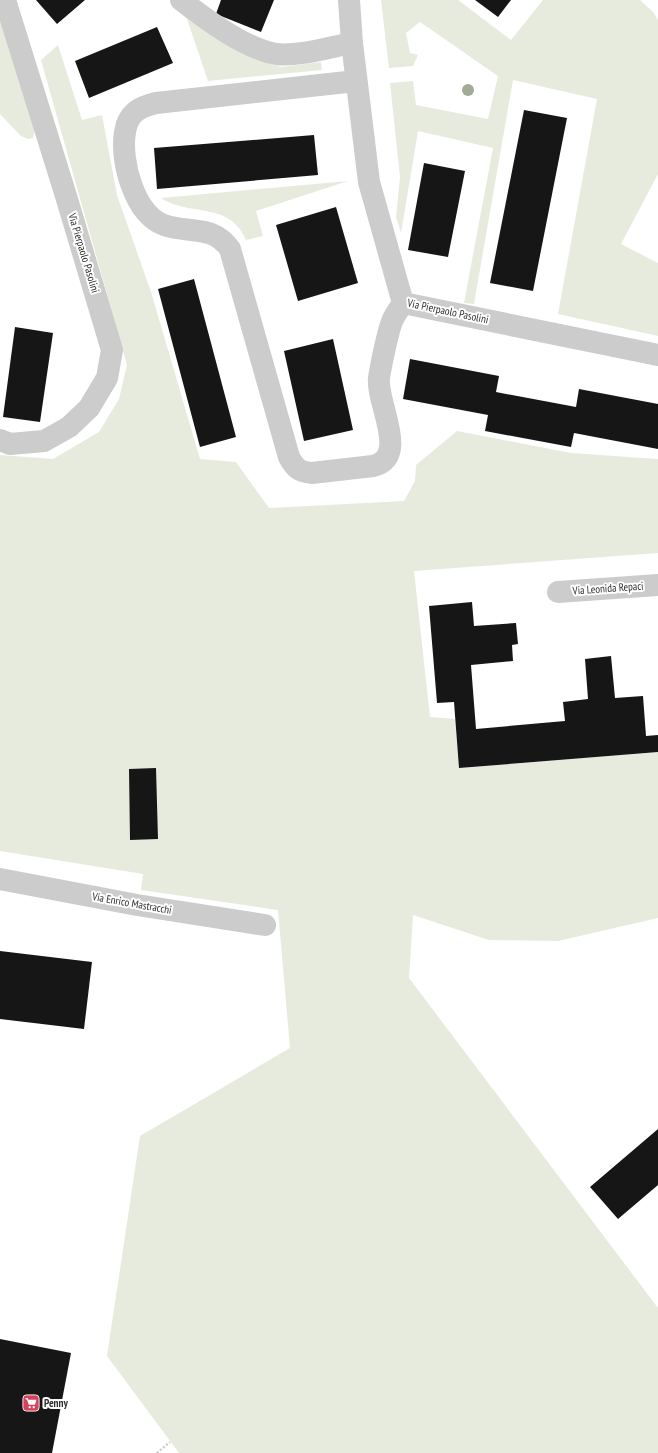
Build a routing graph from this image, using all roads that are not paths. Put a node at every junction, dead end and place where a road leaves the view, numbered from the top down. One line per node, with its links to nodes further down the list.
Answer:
1 (5, 0): 8 (street, Via Pierpaolo Pasolini)
2 (181, 0): 4 (street)
3 (349, 0): 4 (street, Via Pierpaolo Pasolini)
4 (352, 43): 5 (street, Via Pierpaolo Pasolini)
5 (356, 81): 6 (street, Via Pierpaolo Pasolini); 6 (street)
6 (403, 303): 7 (street, Via Pierpaolo Pasolini)
7 (658, 355)
8 (0, 440)
9 (658, 585): 10 (street, Via Leonida Repaci)
10 (558, 592)
11 (0, 879): 12 (street, Via Enrico Mastracchi)
12 (265, 924)

